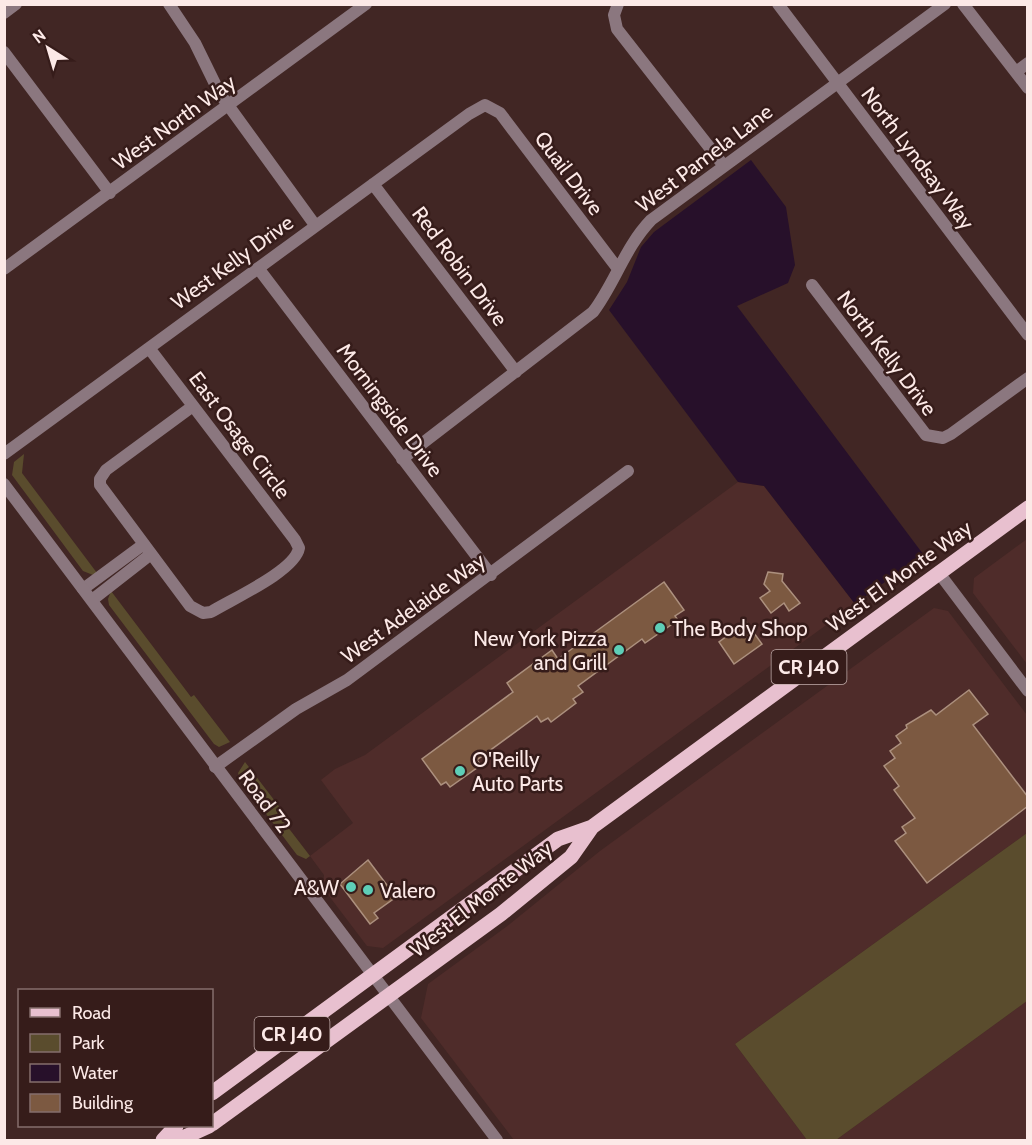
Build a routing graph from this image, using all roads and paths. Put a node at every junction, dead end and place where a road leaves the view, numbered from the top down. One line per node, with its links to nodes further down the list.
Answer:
1 (16, 4): 8 (street)
2 (169, 4): 15 (street)
3 (366, 4): 15 (street, West North Way)
4 (778, 4): 12 (street, North Lyndsay Way)
5 (945, 4): 12 (street, West Pamela Lane)
6 (963, 4): 11 (street)
7 (616, 10): 16 (street)
8 (4, 13)
9 (4, 52): 18 (street)
10 (1028, 63): 11 (street)
11 (1016, 72): 13 (street)
12 (837, 83): 16 (street, West Pamela Lane); 24 (street, North Lyndsay Way)
13 (1028, 88)
14 (485, 105): 17 (street, West Kelly Drive); 22 (street, Quail Drive)
15 (229, 106): 18 (street, West North Way); 19 (street)
16 (724, 166): 22 (street, West Pamela Lane)
17 (374, 184): 19 (street, West Kelly Drive); 26 (street, Red Robin Drive)
18 (110, 193): 21 (street, West North Way)
19 (315, 225): 20 (street, West Kelly Drive)
20 (258, 268): 25 (street, West Kelly Drive); 30 (street, Morningside Drive)
21 (4, 269)
22 (618, 269): 26 (street, West Pamela Lane)
23 (812, 285): 27 (street, North Kelly Drive)
24 (1028, 335)
25 (149, 348): 28 (street, East Osage Circle); 29 (street, West Kelly Drive)
26 (516, 372): 30 (street, West Pamela Lane)
27 (1028, 378)
28 (193, 406): 34 (street); 34 (street, East Osage Circle)
29 (4, 454)
30 (402, 459): 36 (street, Morningside Drive)
31 (628, 471): 36 (street, West Adelaide Way)
32 (4, 484): 37 (street, Road 72)
33 (1028, 508): 35 (main road, West El Monte Way / CR J40)
34 (147, 549): 37 (street); 38 (street)
35 (939, 573): 39 (street); 41 (main road, West El Monte Way / CR J40)
36 (491, 575): 40 (street, West Adelaide Way)
37 (84, 589): 38 (street, Road 72)
38 (92, 600): 40 (street, Road 72)
39 (1028, 691)
40 (215, 767): 42 (street, Road 72)
41 (592, 827): 42 (main road, West El Monte Way / CR J40); 43 (main road, West El Monte Way / CR J40)
42 (372, 975): 43 (street, Road 72); 44 (main road, CR J40)
43 (388, 996): 45 (main road, CR J40); 50 (street, Road 72)
44 (213, 1092)
45 (213, 1123)
46 (174, 1127): 48 (main road)
47 (206, 1127): 49 (main road, CR J40)
48 (163, 1140)
49 (178, 1140)
50 (497, 1140)

